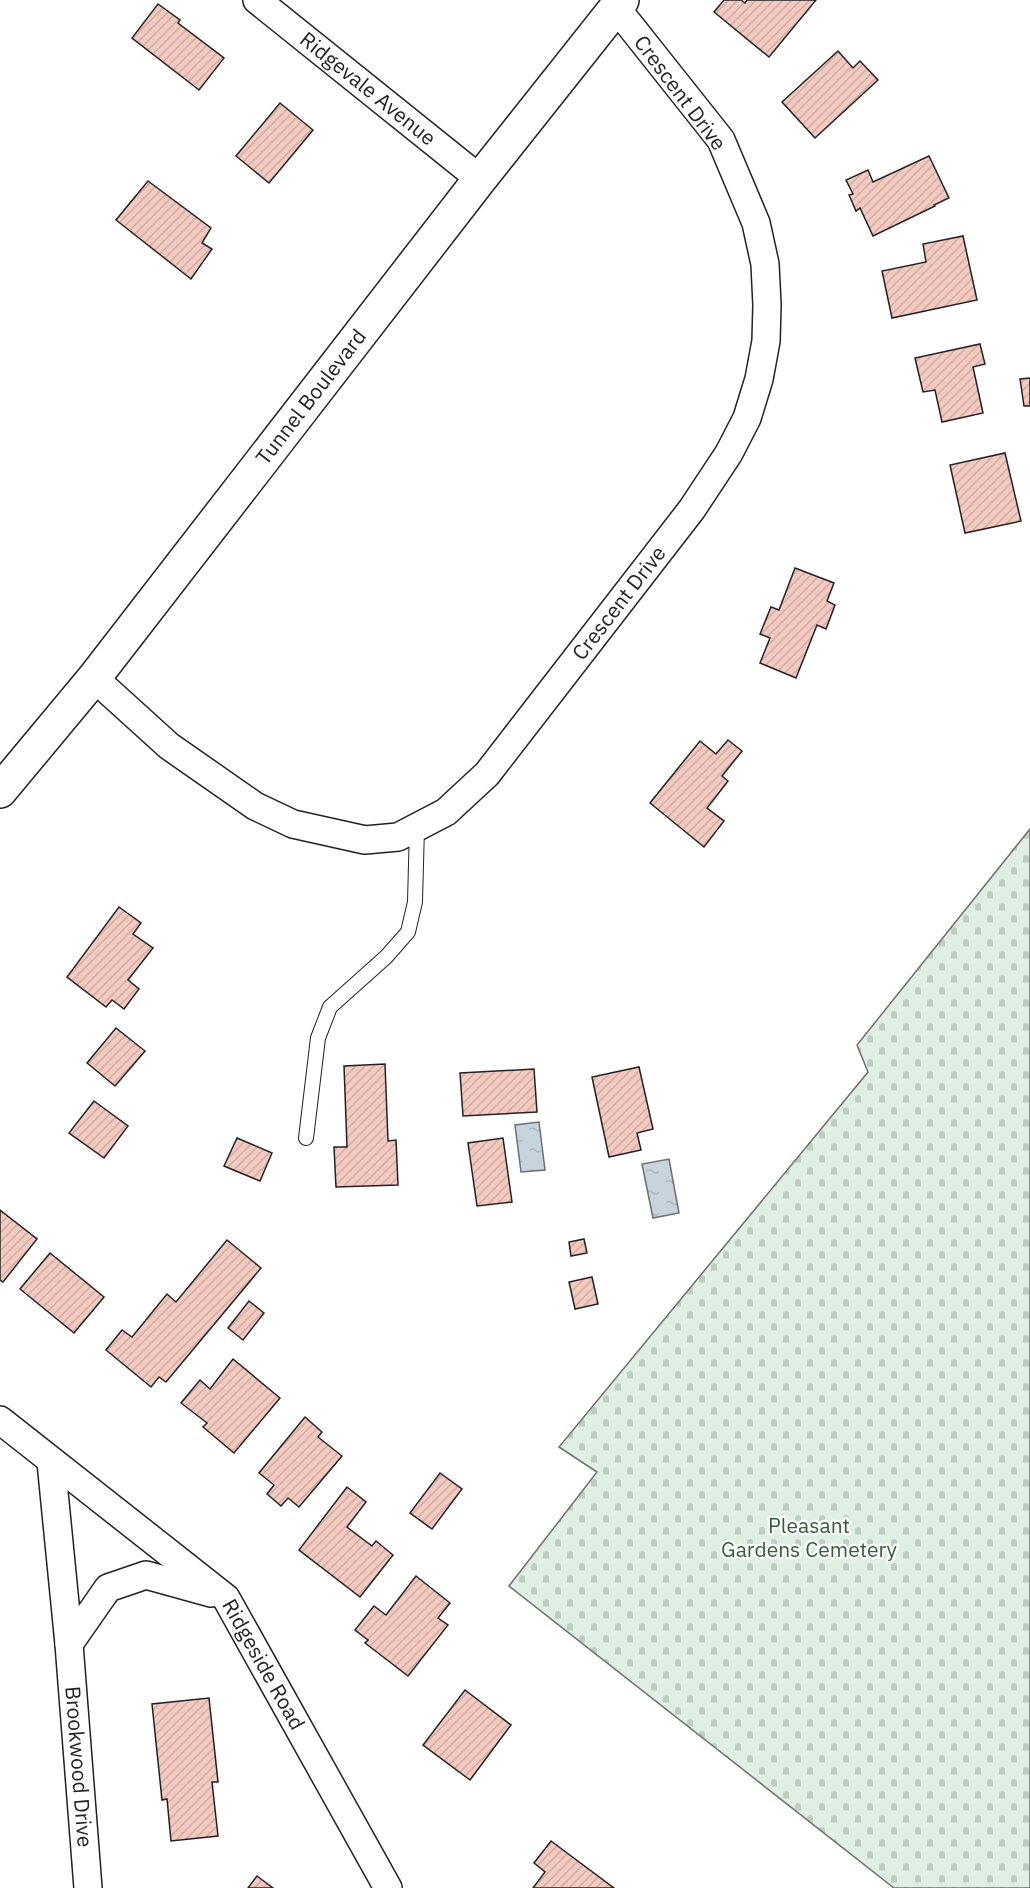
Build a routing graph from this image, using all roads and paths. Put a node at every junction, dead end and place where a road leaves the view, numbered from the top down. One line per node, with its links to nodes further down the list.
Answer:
1 (257, 0): 3 (street, Ridgevale Avenue)
2 (619, 4): 3 (street, Tunnel Boulevard); 6 (street, Crescent Drive)
3 (480, 179): 4 (street, Tunnel Boulevard)
4 (93, 678): 5 (street, Tunnel Boulevard); 6 (street, Crescent Drive)
5 (0, 791)
6 (417, 827): 7 (lane)
7 (306, 1138)
8 (0, 1420): 9 (street, Ridgeside Road)
9 (51, 1462): 10 (street, Ridgeside Road); 11 (street, Brookwood Drive)
10 (226, 1598): 11 (street); 13 (street, Ridgeside Road)
11 (69, 1644): 12 (street, Brookwood Drive)
12 (88, 1888)
13 (388, 1888)

